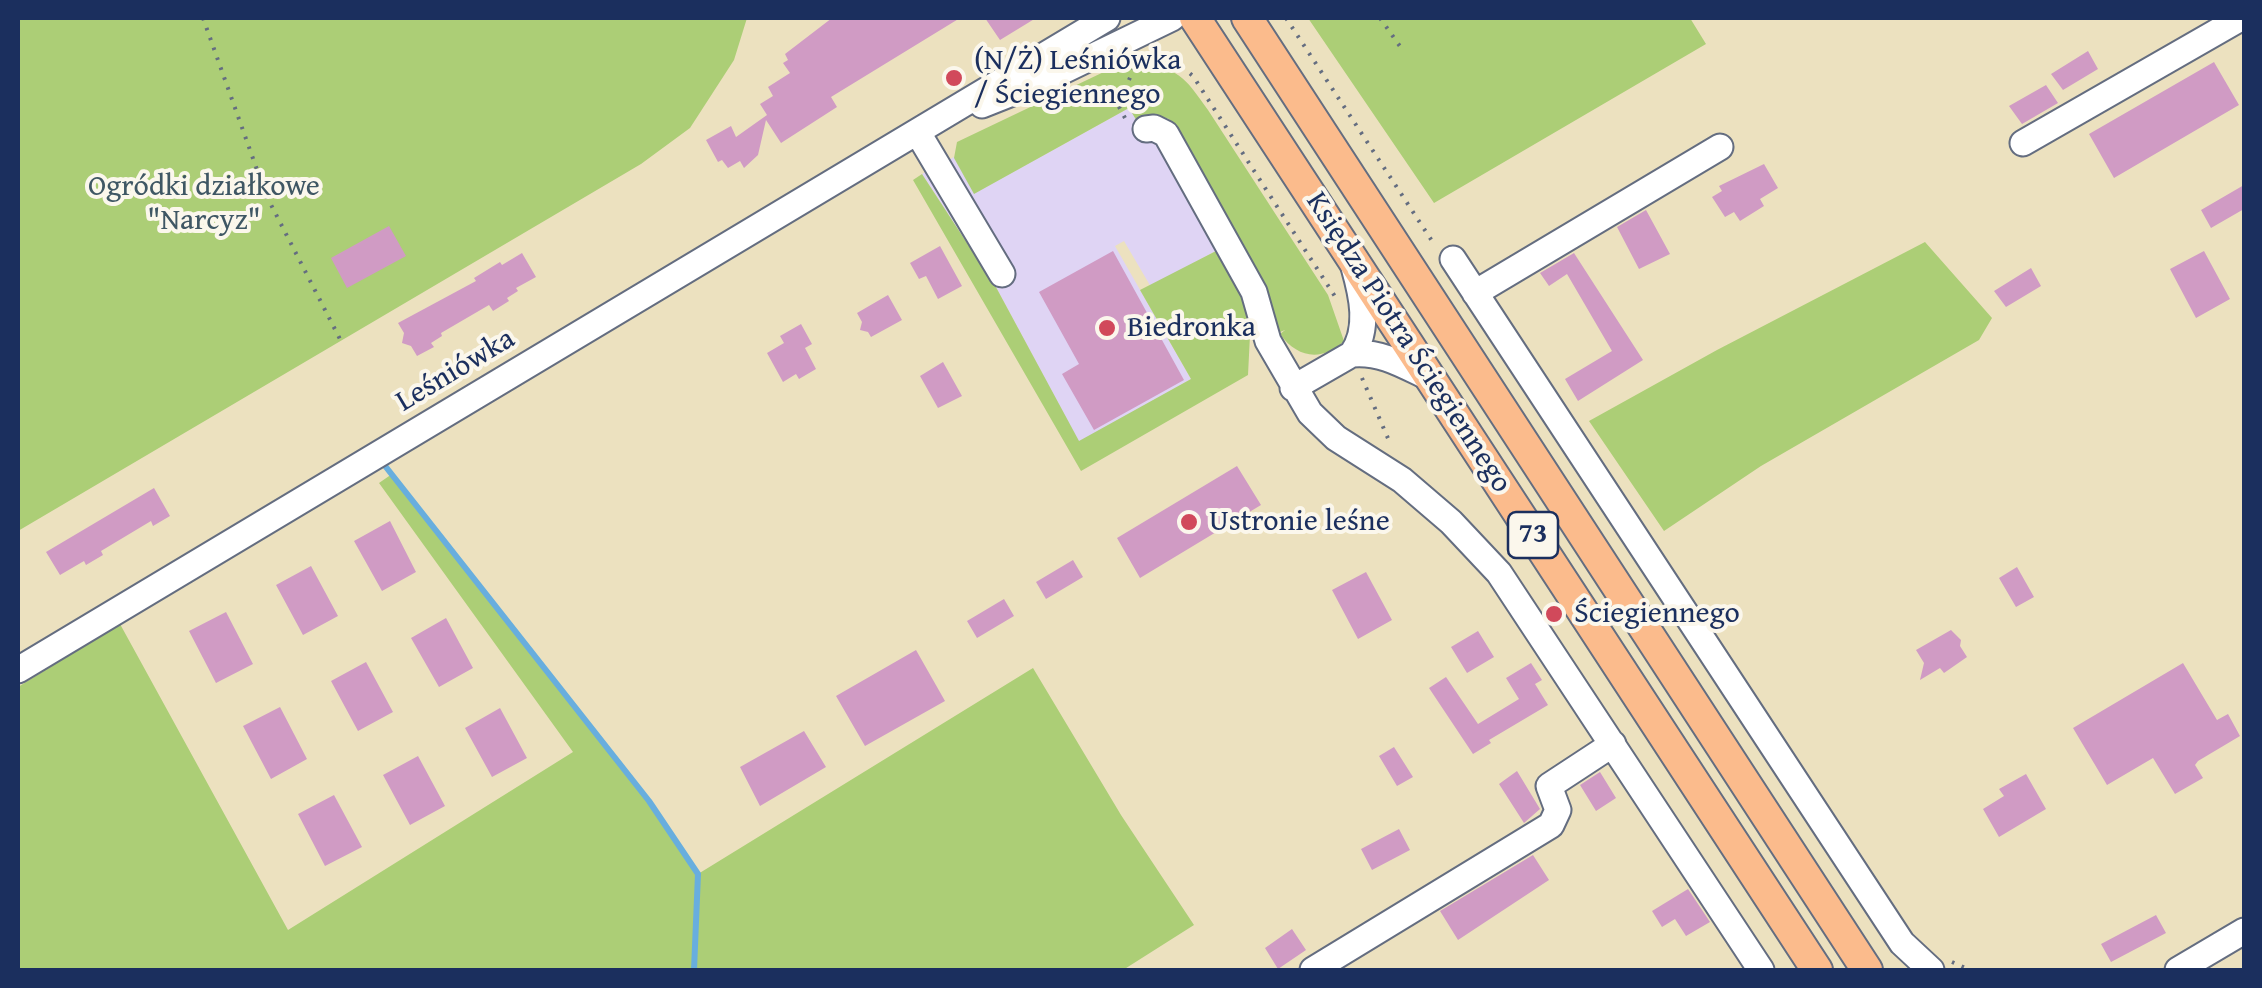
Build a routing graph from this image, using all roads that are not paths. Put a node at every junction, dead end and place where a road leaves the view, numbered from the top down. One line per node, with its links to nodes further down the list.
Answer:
1 (1107, 18): 7 (street, Leśniówka)
2 (1172, 18): 7 (street, Leśniówka)
3 (1195, 18): 10 (main road, Księdza Piotra Ściegiennego / 73)
4 (1247, 18): 23 (main road, Księdza Piotra Ściegiennego / 73)
5 (2241, 18): 8 (street)
6 (1136, 124): 16 (street)
7 (922, 130): 12 (street); 17 (street, Leśniówka)
8 (2023, 143)
9 (1720, 146): 13 (street)
10 (1352, 258): 14 (street); 15 (main road, Księdza Piotra Ściegiennego / 73)
11 (1453, 259): 13 (street)
12 (1002, 274)
13 (1475, 293): 24 (street)
14 (1355, 361): 15 (street); 16 (street)
15 (1430, 378): 22 (main road, Księdza Piotra Ściegiennego / 73)
16 (1293, 388): 18 (street)
17 (18, 670)
18 (1613, 744): 20 (street); 21 (street)
19 (2244, 931): 25 (street)
20 (1313, 970)
21 (1761, 970)
22 (1817, 970)
23 (1867, 970)
24 (1931, 970)
25 (2178, 970)

